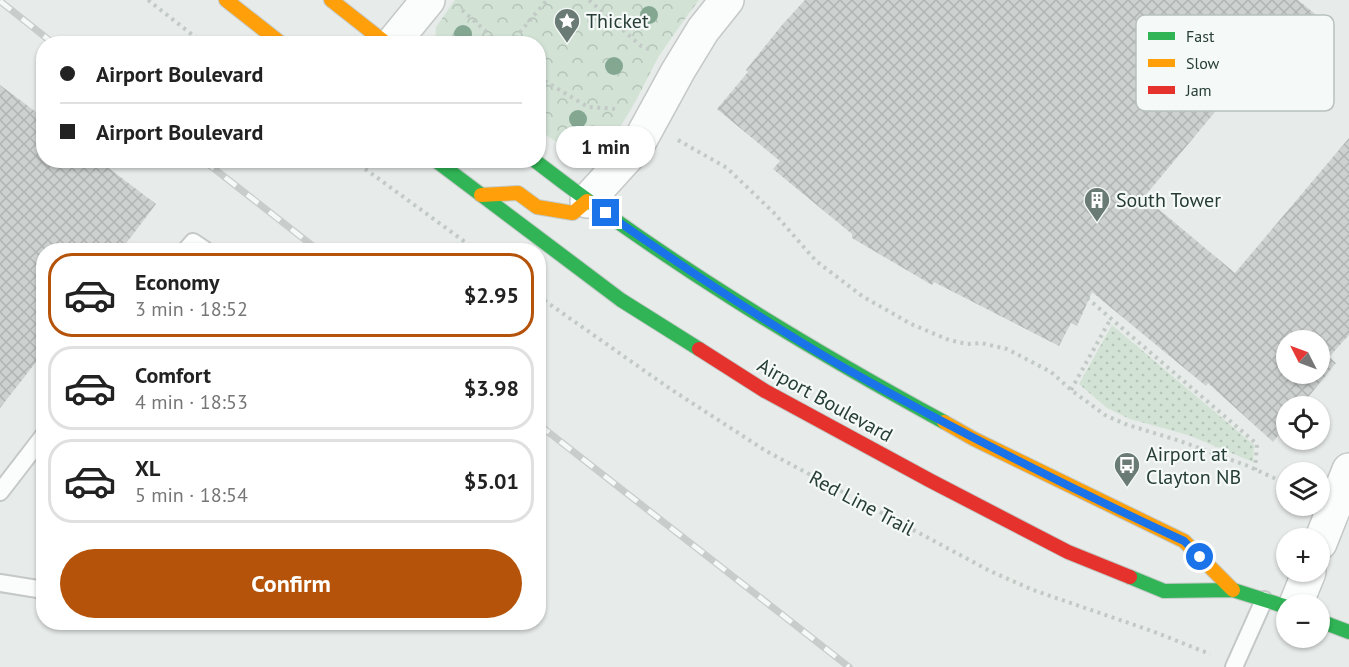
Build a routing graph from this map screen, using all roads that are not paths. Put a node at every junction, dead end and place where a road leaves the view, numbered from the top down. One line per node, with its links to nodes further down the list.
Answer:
1 (226, 0): 5 (main road)
2 (331, 0): 6 (main road)
3 (727, 0): 11 (street)
4 (443, 3): 7 (street)
5 (272, 36)
6 (378, 36)
7 (400, 36)
8 (446, 168): 10 (main road, Airport Boulevard)
9 (544, 168): 11 (main road, Airport Boulevard)
10 (481, 195): 11 (main road); 12 (main road, Airport Boulevard)
11 (587, 201): 20 (main road, Airport Boulevard)
12 (545, 243)
13 (546, 244): 20 (main road, Airport Boulevard)
14 (36, 445): 16 (lane)
15 (1349, 470): 17 (street)
16 (0, 492)
17 (1326, 528)
18 (0, 583): 19 (lane)
19 (36, 589)
20 (1233, 590): 21 (main road, Airport Boulevard)
21 (1264, 600): 22 (main road, Airport Boulevard); 25 (lane)
22 (1276, 604)
23 (1330, 625): 24 (main road)
24 (1349, 632)
25 (1234, 667)

